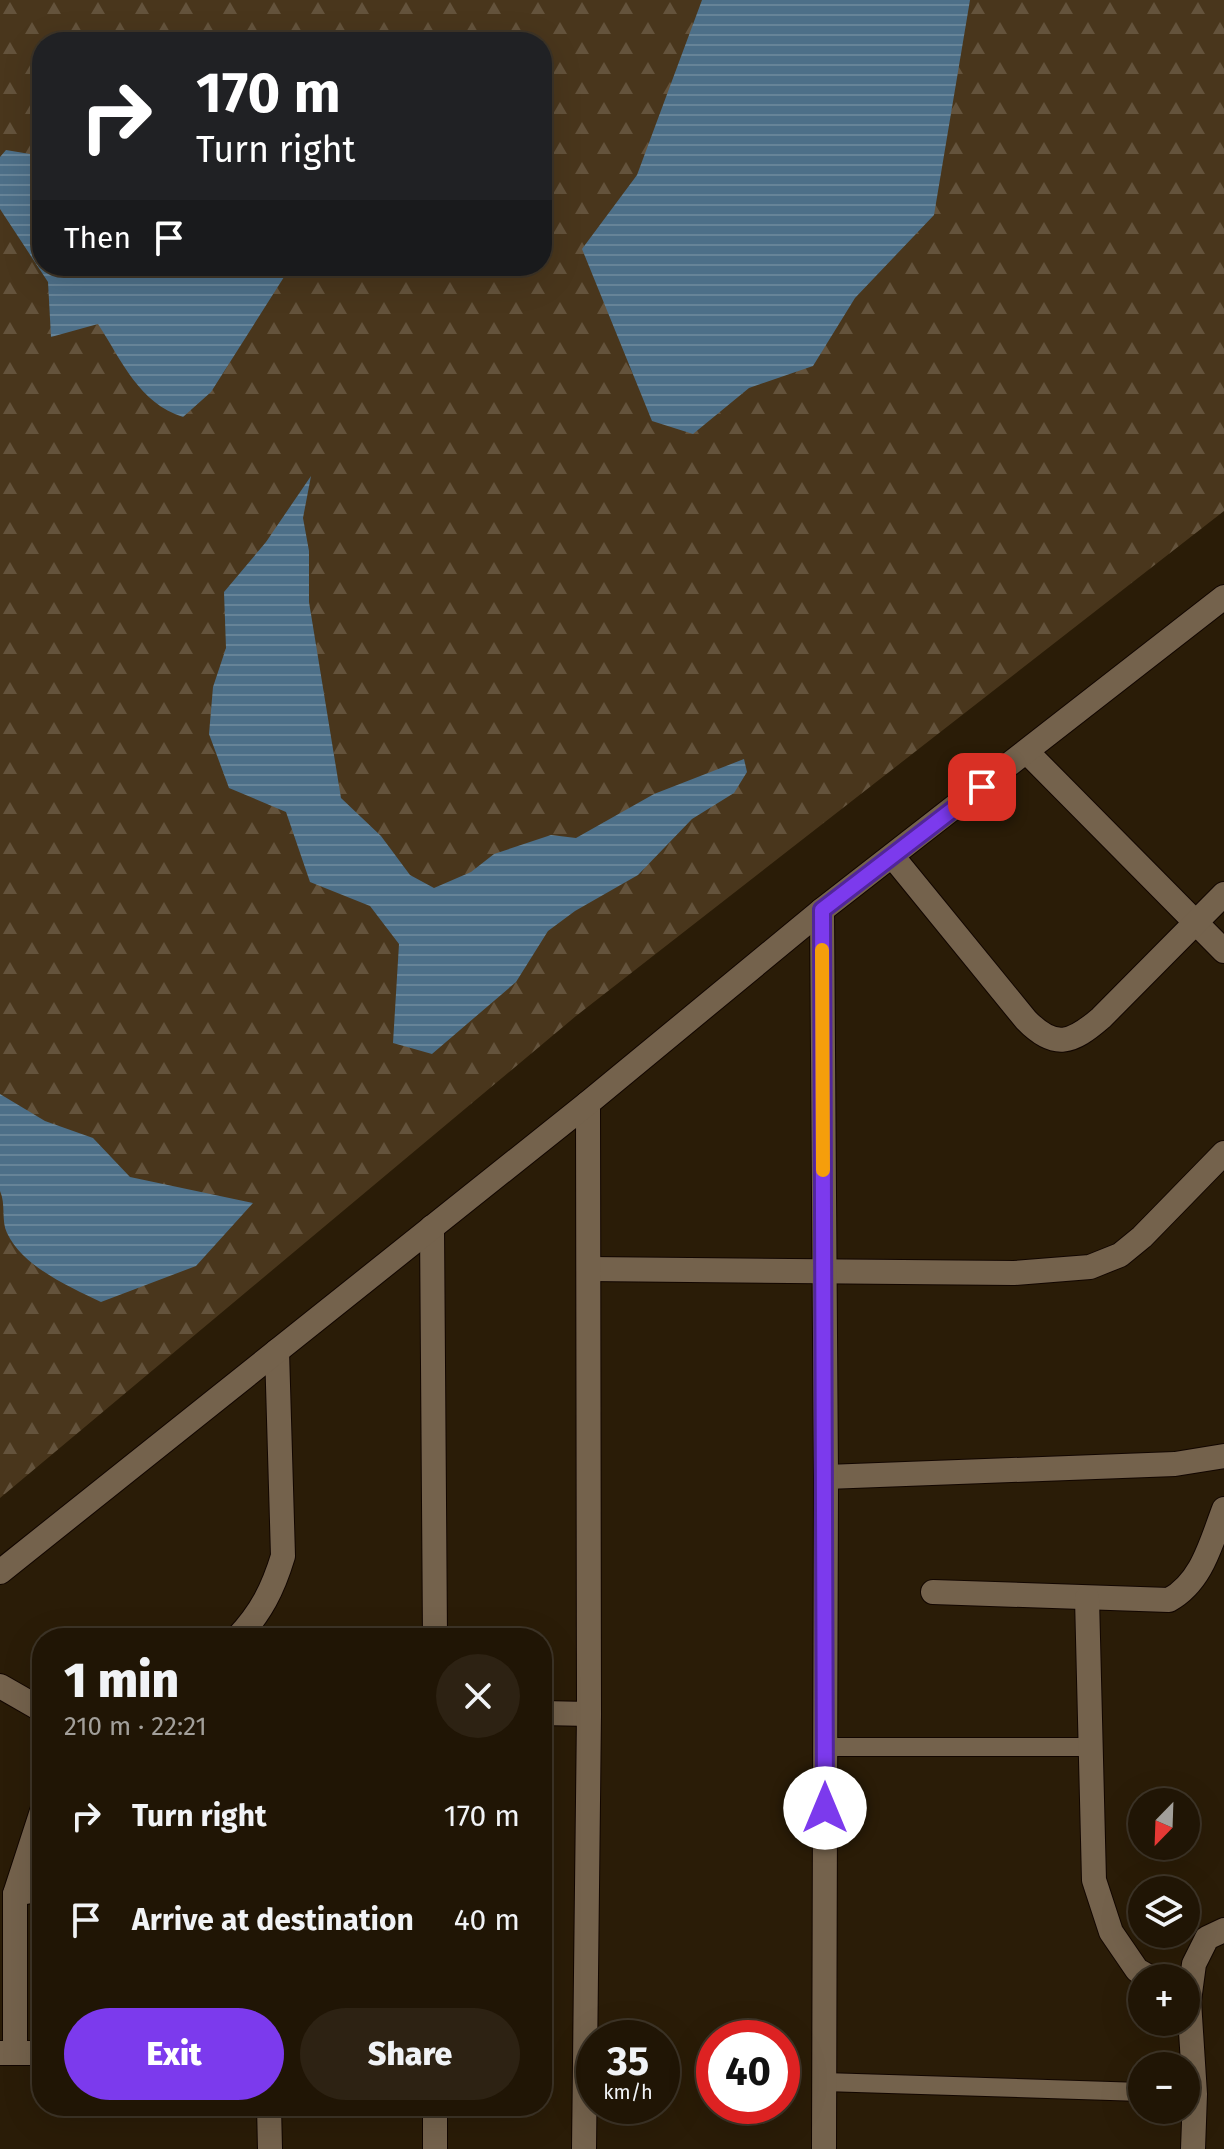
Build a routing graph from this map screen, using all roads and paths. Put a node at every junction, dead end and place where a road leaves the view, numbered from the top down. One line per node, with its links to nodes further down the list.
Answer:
1 (1224, 597): 2 (street)
2 (1027, 752): 3 (street); 6 (street)
3 (893, 857): 5 (street); 6 (street)
4 (1224, 894): 6 (street)
5 (822, 910): 8 (street); 12 (street)
6 (1197, 922): 7 (street)
7 (1224, 951)
8 (588, 1103): 10 (street); 11 (street)
9 (1224, 1153): 12 (street)
10 (432, 1227): 13 (street); 21 (street)
11 (589, 1269): 12 (street); 25 (street)
12 (824, 1271): 15 (street)
13 (277, 1351): 17 (street); 20 (street)
14 (1224, 1456): 15 (street)
15 (826, 1477): 26 (street)
16 (1224, 1509): 19 (street)
17 (0, 1572)
18 (933, 1592): 19 (street)
19 (1087, 1598): 27 (street)
20 (246, 1628)
21 (435, 1628)
22 (0, 1686): 23 (street)
23 (32, 1704)
24 (552, 1713): 25 (street)
25 (589, 1714): 43 (street)
26 (826, 1747): 27 (lane); 36 (street)
27 (1090, 1747): 32 (street)
28 (32, 1842): 30 (street)
29 (32, 1891): 30 (street)
30 (15, 1894): 34 (street)
31 (1224, 1930): 33 (street)
32 (1133, 1964)
33 (1194, 1964)
34 (7, 2053): 35 (street)
35 (32, 2053)
36 (824, 2082): 37 (lane); 44 (street)
37 (1128, 2092)
38 (269, 2116): 41 (street)
39 (435, 2116): 42 (street)
40 (1192, 2124): 45 (street)
41 (270, 2149)
42 (435, 2149)
43 (584, 2149)
44 (824, 2149)
45 (1193, 2149)

